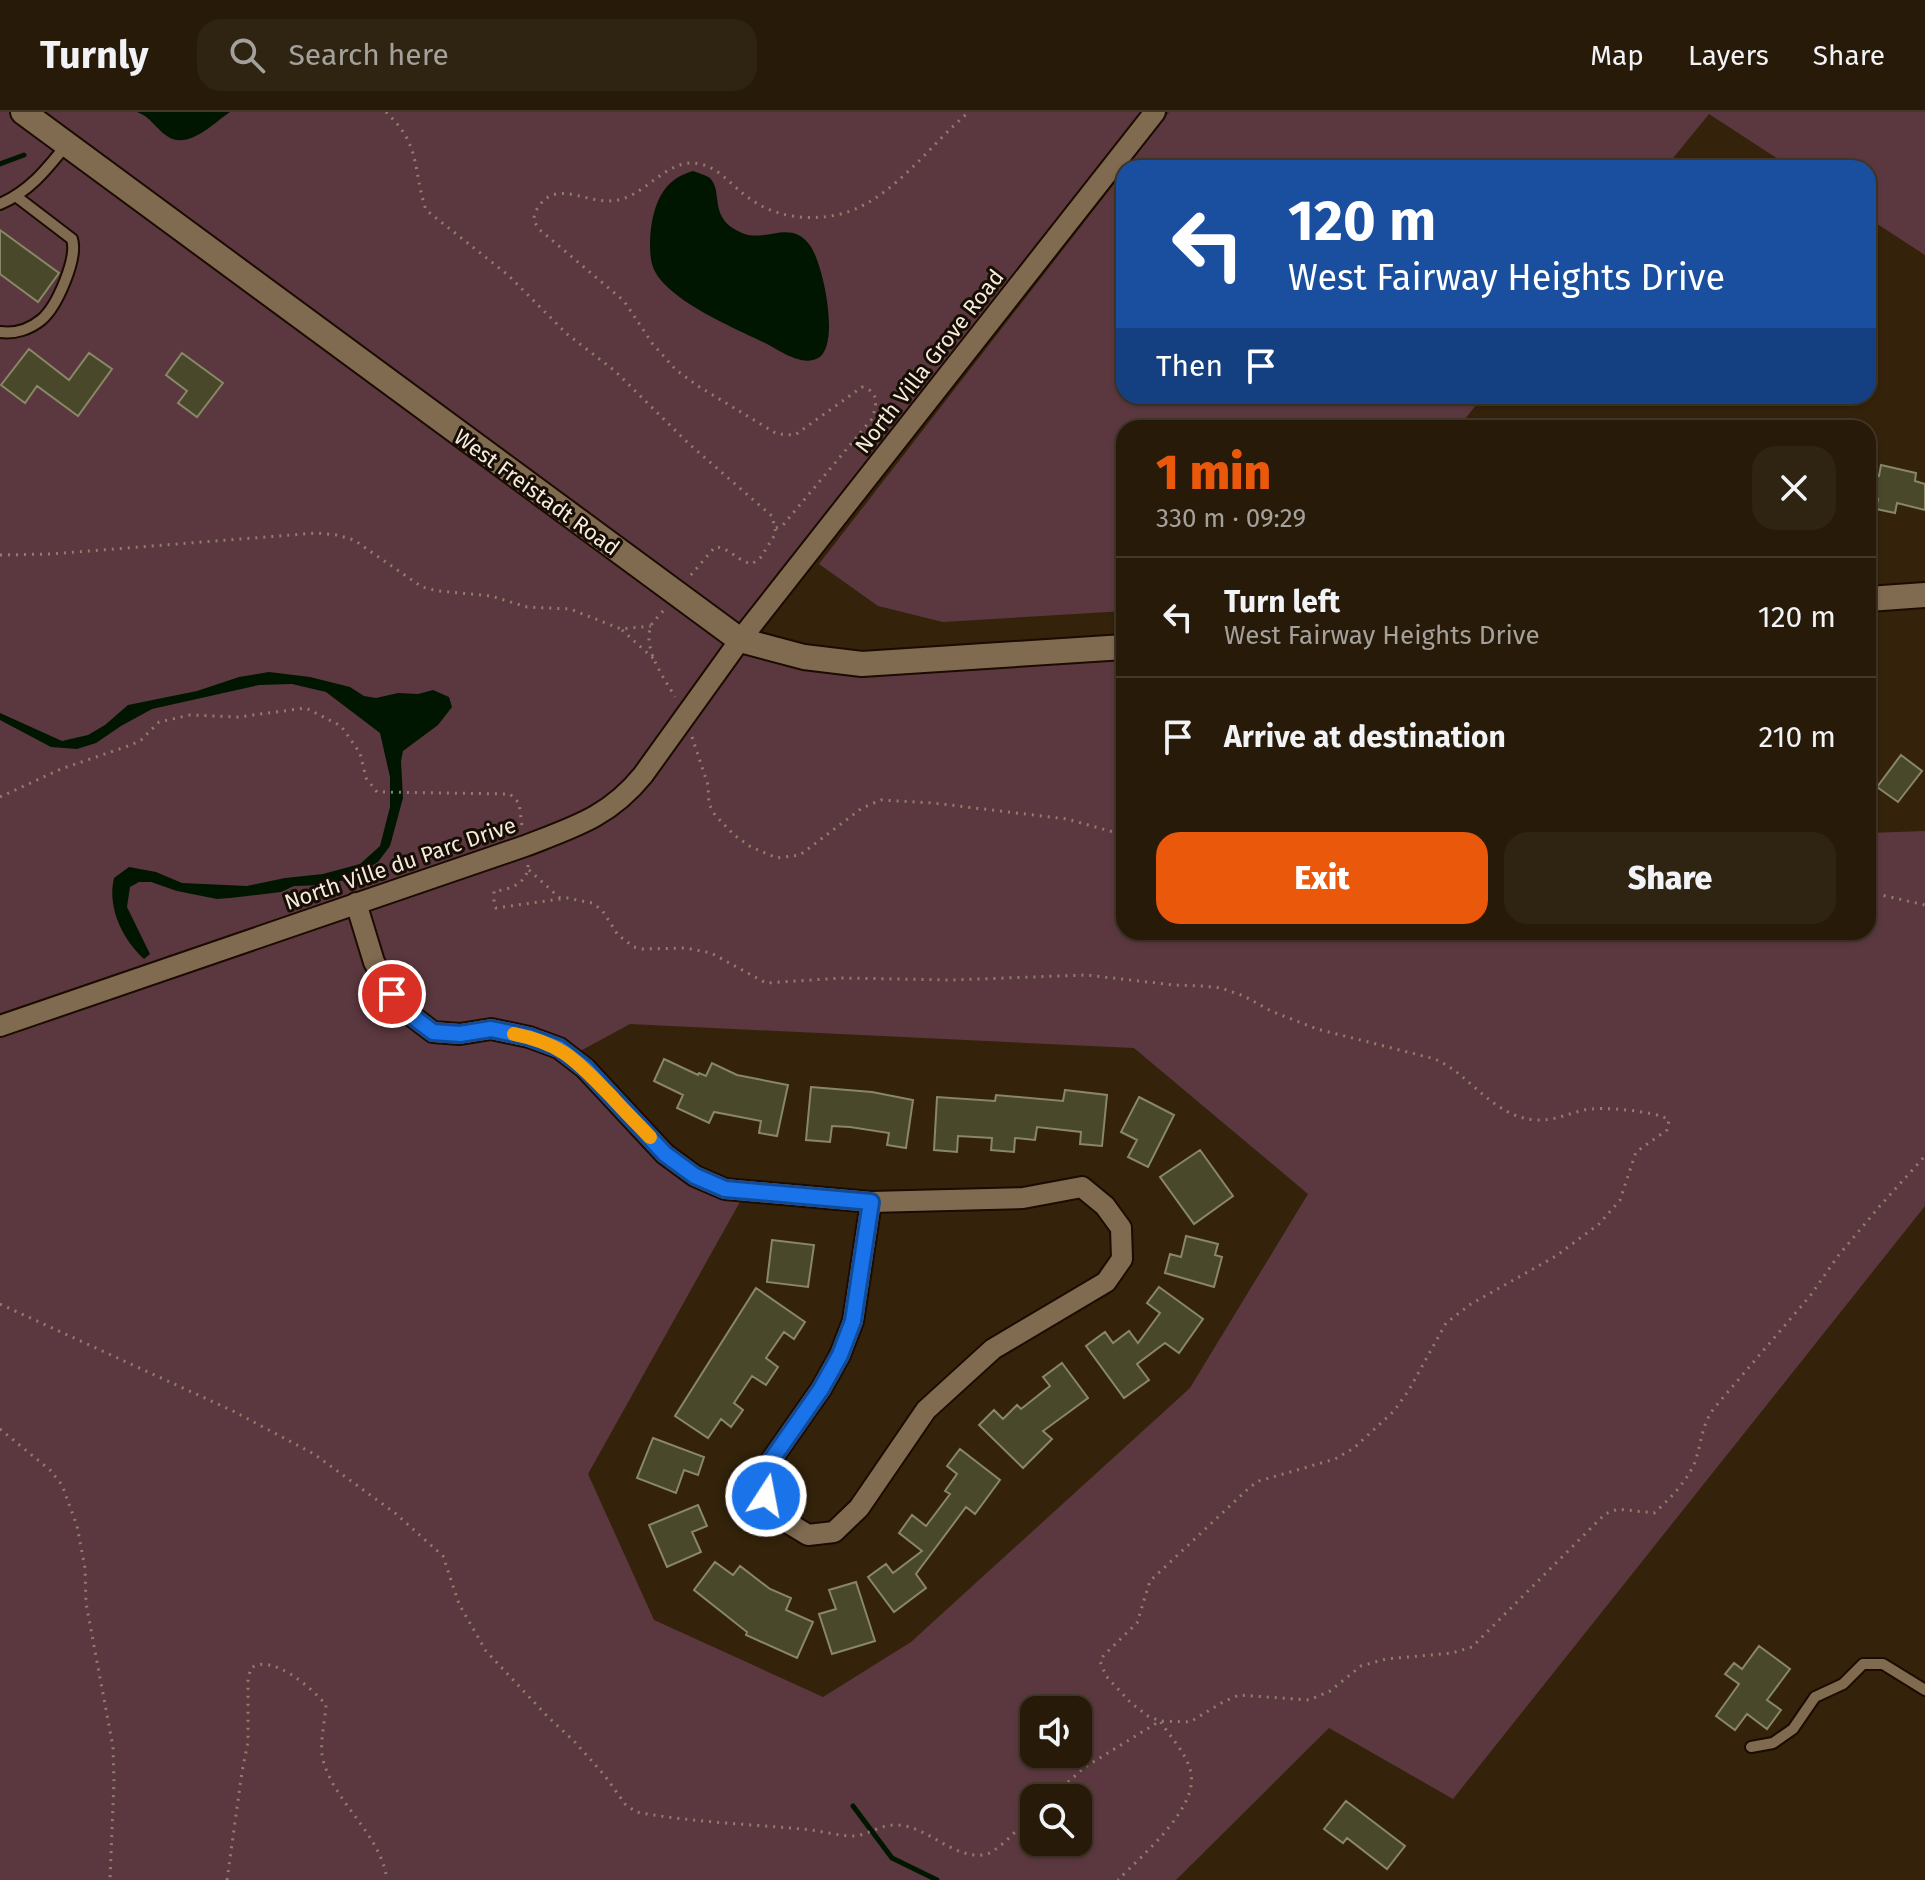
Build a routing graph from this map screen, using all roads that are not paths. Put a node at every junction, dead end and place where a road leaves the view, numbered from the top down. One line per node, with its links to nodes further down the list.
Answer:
1 (23, 112): 3 (street, West Freistadt Road)
2 (1155, 112): 4 (street, North Villa Grove Road)
3 (67, 144): 6 (lane); 11 (street, West Freistadt Road)
4 (1117, 160)
5 (1116, 162): 11 (street, North Villa Grove Road)
6 (17, 197): 7 (lane); 8 (lane)
7 (0, 204)
8 (0, 332)
9 (1925, 595): 10 (street)
10 (1876, 598)
11 (740, 640): 12 (street, West Freistadt Road); 13 (street, North Ville du Parc Drive)
12 (1116, 648)
13 (356, 903): 14 (street, North Ville du Parc Drive); 15 (street)
14 (0, 1026)
15 (871, 1202): 15 (street)
16 (1925, 1690): 17 (lane)
17 (1751, 1747)

